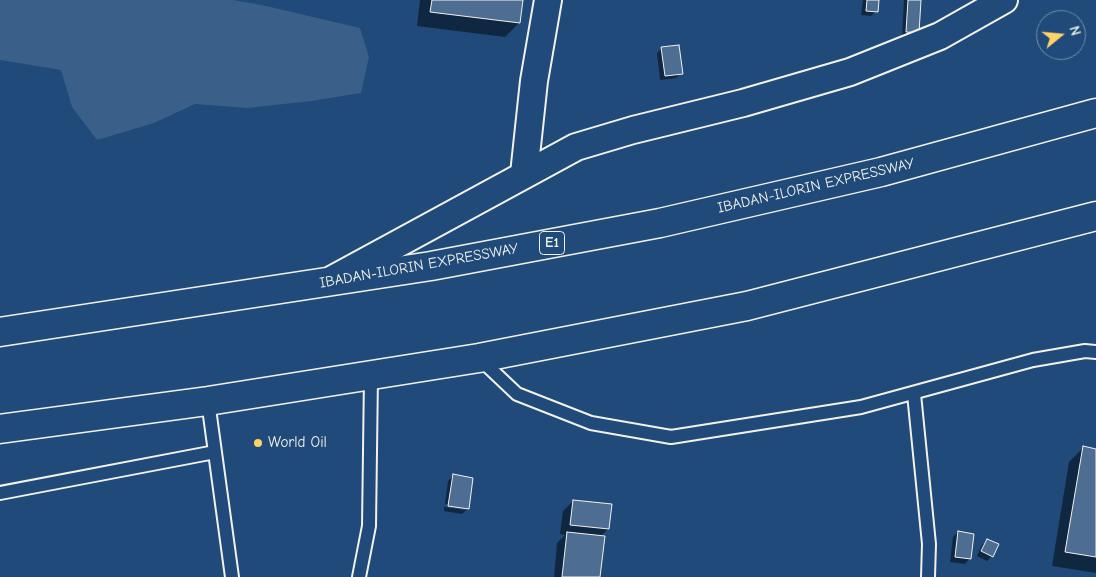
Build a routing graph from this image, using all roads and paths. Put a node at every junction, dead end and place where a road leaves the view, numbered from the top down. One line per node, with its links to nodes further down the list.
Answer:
1 (548, 0): 4 (street)
2 (1004, 0): 4 (street)
3 (1096, 113): 6 (highway, IBADAN-ILORIN EXPRESSWAY / E1)
4 (524, 174): 6 (street)
5 (1096, 216): 9 (highway)
6 (327, 282): 7 (highway, IBADAN-ILORIN EXPRESSWAY / E1)
7 (0, 332)
8 (1096, 352): 11 (lane)
9 (479, 358): 10 (highway); 11 (lane)
10 (371, 376): 12 (highway); 17 (lane)
11 (914, 394): 18 (lane)
12 (208, 401): 13 (highway); 14 (lane)
13 (0, 429)
14 (215, 452): 15 (lane); 16 (lane)
15 (0, 493)
16 (232, 577)
17 (359, 577)
18 (928, 577)

